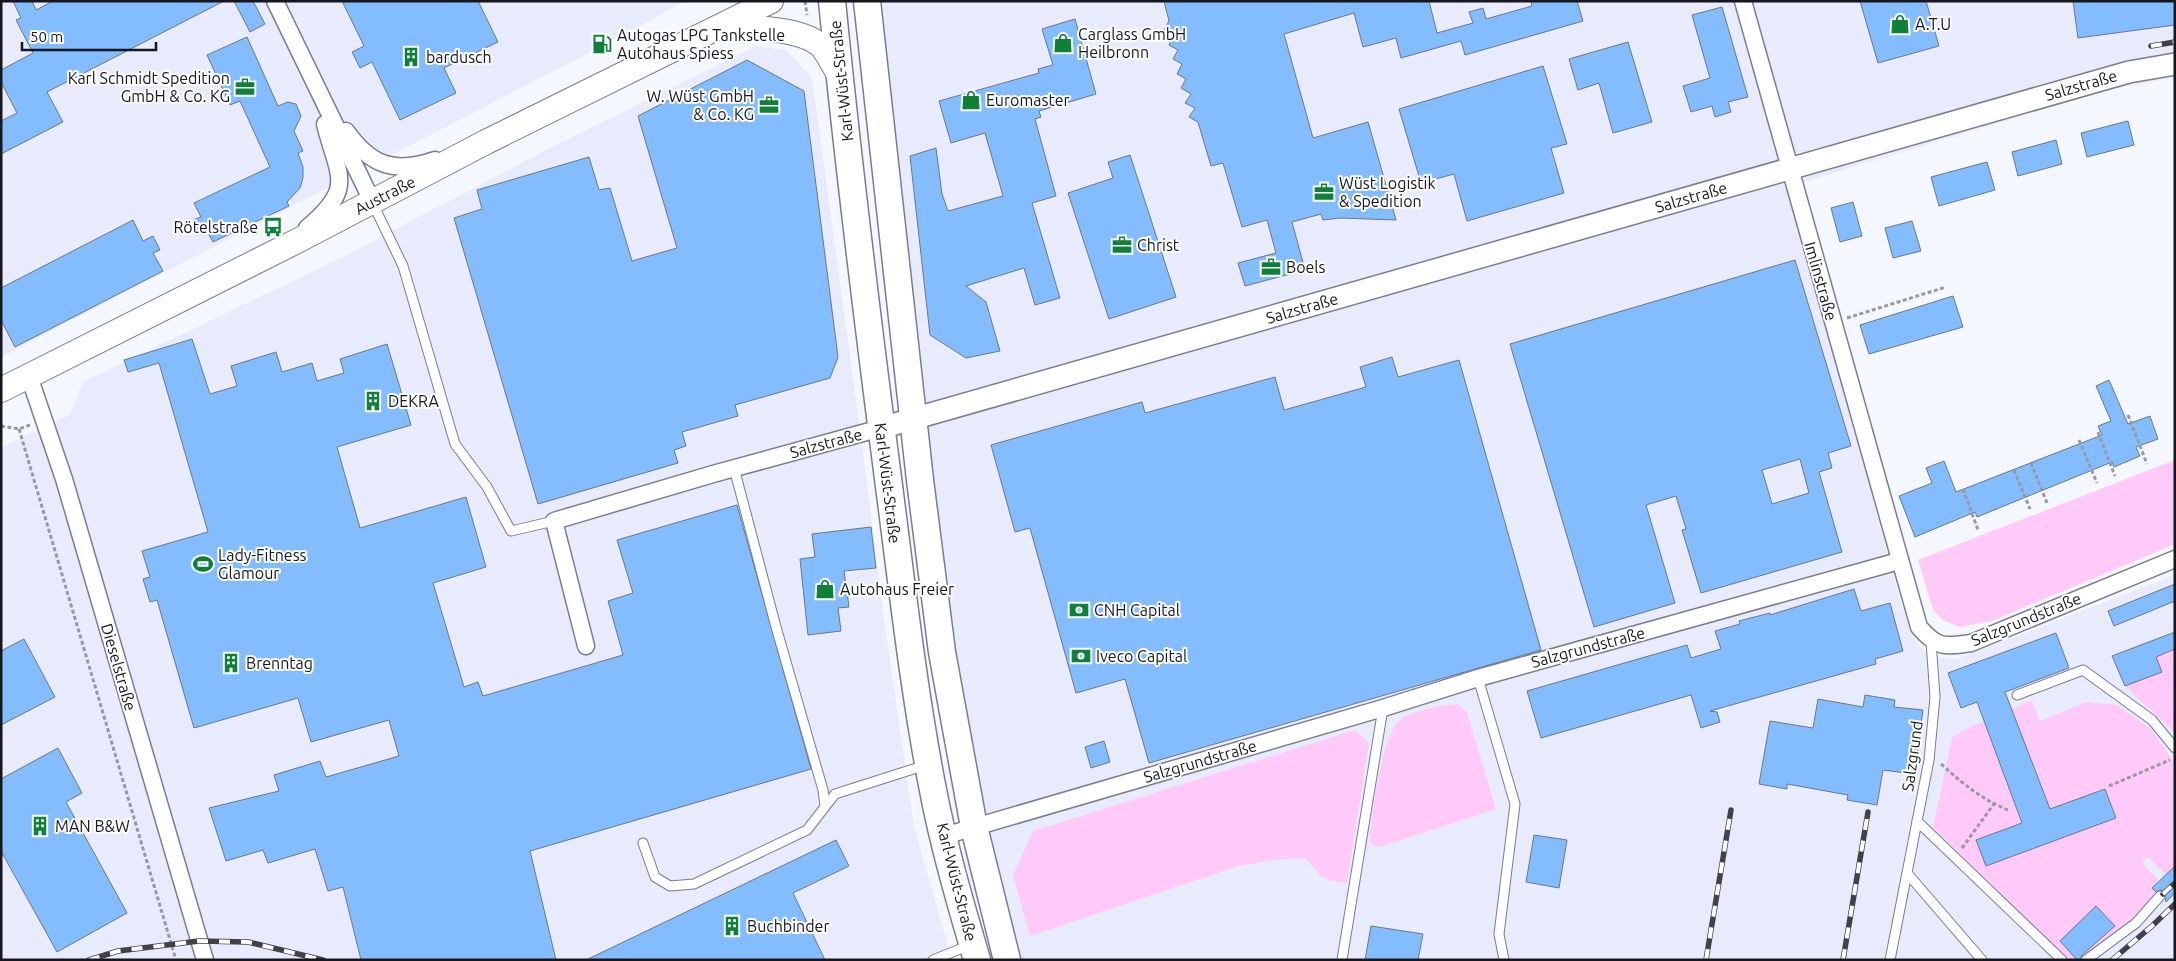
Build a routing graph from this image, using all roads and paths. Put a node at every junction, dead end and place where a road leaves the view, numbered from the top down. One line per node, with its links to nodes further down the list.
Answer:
1 (275, 1): 10 (street)
2 (771, 1): 6 (main road, Austraße)
3 (832, 1): 9 (main road, Karl-Wüst-Straße)
4 (867, 1): 21 (main road, Karl-Wüst-Straße)
5 (1743, 1): 12 (street, Imlinstraße)
6 (751, 8): 7 (main road, Austraße)
7 (721, 26): 9 (main road); 11 (main road, Austraße)
8 (2175, 64): 12 (street, Salzstraße)
9 (839, 75): 23 (main road, Karl-Wüst-Straße)
10 (318, 90): 11 (street); 13 (street); 14 (street)
11 (486, 142): 13 (main road, Austraße)
12 (1789, 169): 16 (street, Imlinstraße); 21 (street, Salzstraße)
13 (372, 201): 14 (main road, Austraße); 36 (lane)
14 (284, 247): 17 (main road, Austraße)
15 (1946, 287): 16 (path)
16 (1832, 323): 39 (street, Imlinstraße)
17 (29, 376): 18 (main road, Austraße); 20 (street, Dieselstraße)
18 (1, 390)
19 (2128, 415): 28 (path)
20 (44, 419): 24 (path); 62 (street, Dieselstraße)
21 (914, 419): 23 (street, Salzstraße); 54 (main road, Karl-Wüst-Straße)
22 (1, 426): 24 (path)
23 (881, 428): 29 (street, Salzstraße); 48 (main road, Karl-Wüst-Straße)
24 (19, 429): 61 (path)
25 (2098, 432): 31 (path)
26 (2079, 440): 32 (path)
27 (2031, 463): 34 (path)
28 (2147, 464)
29 (734, 468): 36 (street, Salzstraße); 51 (lane)
30 (2014, 470): 35 (path)
31 (2115, 476)
32 (2097, 483)
33 (1962, 489): 37 (path)
34 (2047, 503)
35 (2030, 509)
36 (554, 521): 41 (street)
37 (1978, 530)
38 (2175, 559): 40 (street, Salzgrundstraße)
39 (1899, 561): 40 (street); 42 (street, Salzgrundstraße)
40 (1931, 641): 46 (lane, Salzgrund)
41 (586, 646)
42 (1478, 678): 44 (street, Salzgrundstraße); 66 (lane)
43 (2017, 695): 45 (lane)
44 (1383, 708): 54 (street, Salzgrundstraße); 65 (lane)
45 (2175, 748)
46 (1930, 753): 50 (path); 53 (lane, Salzgrund)
47 (2175, 757): 49 (path)
48 (929, 764): 51 (lane); 55 (main road, Karl-Wüst-Straße)
49 (2109, 786)
50 (1994, 804): 52 (path); 57 (path)
51 (825, 806): 56 (lane)
52 (2008, 810)
53 (1917, 820): 57 (lane); 58 (lane, Salzgrund)
54 (974, 827): 55 (street, Salzgrundstraße); 64 (main road, Karl-Wüst-Straße)
55 (944, 836): 60 (main road, Karl-Wüst-Straße)
56 (643, 843)
57 (1955, 857): 69 (lane)
58 (1907, 873): 67 (lane, Salzgrund); 68 (lane)
59 (2160, 896): 70 (lane)
60 (975, 952): 63 (lane)
61 (176, 960)
62 (205, 960)
63 (933, 960)
64 (1007, 960)
65 (1342, 960)
66 (1504, 960)
67 (1890, 960)
68 (1982, 960)
69 (2062, 960)
70 (2086, 960)

